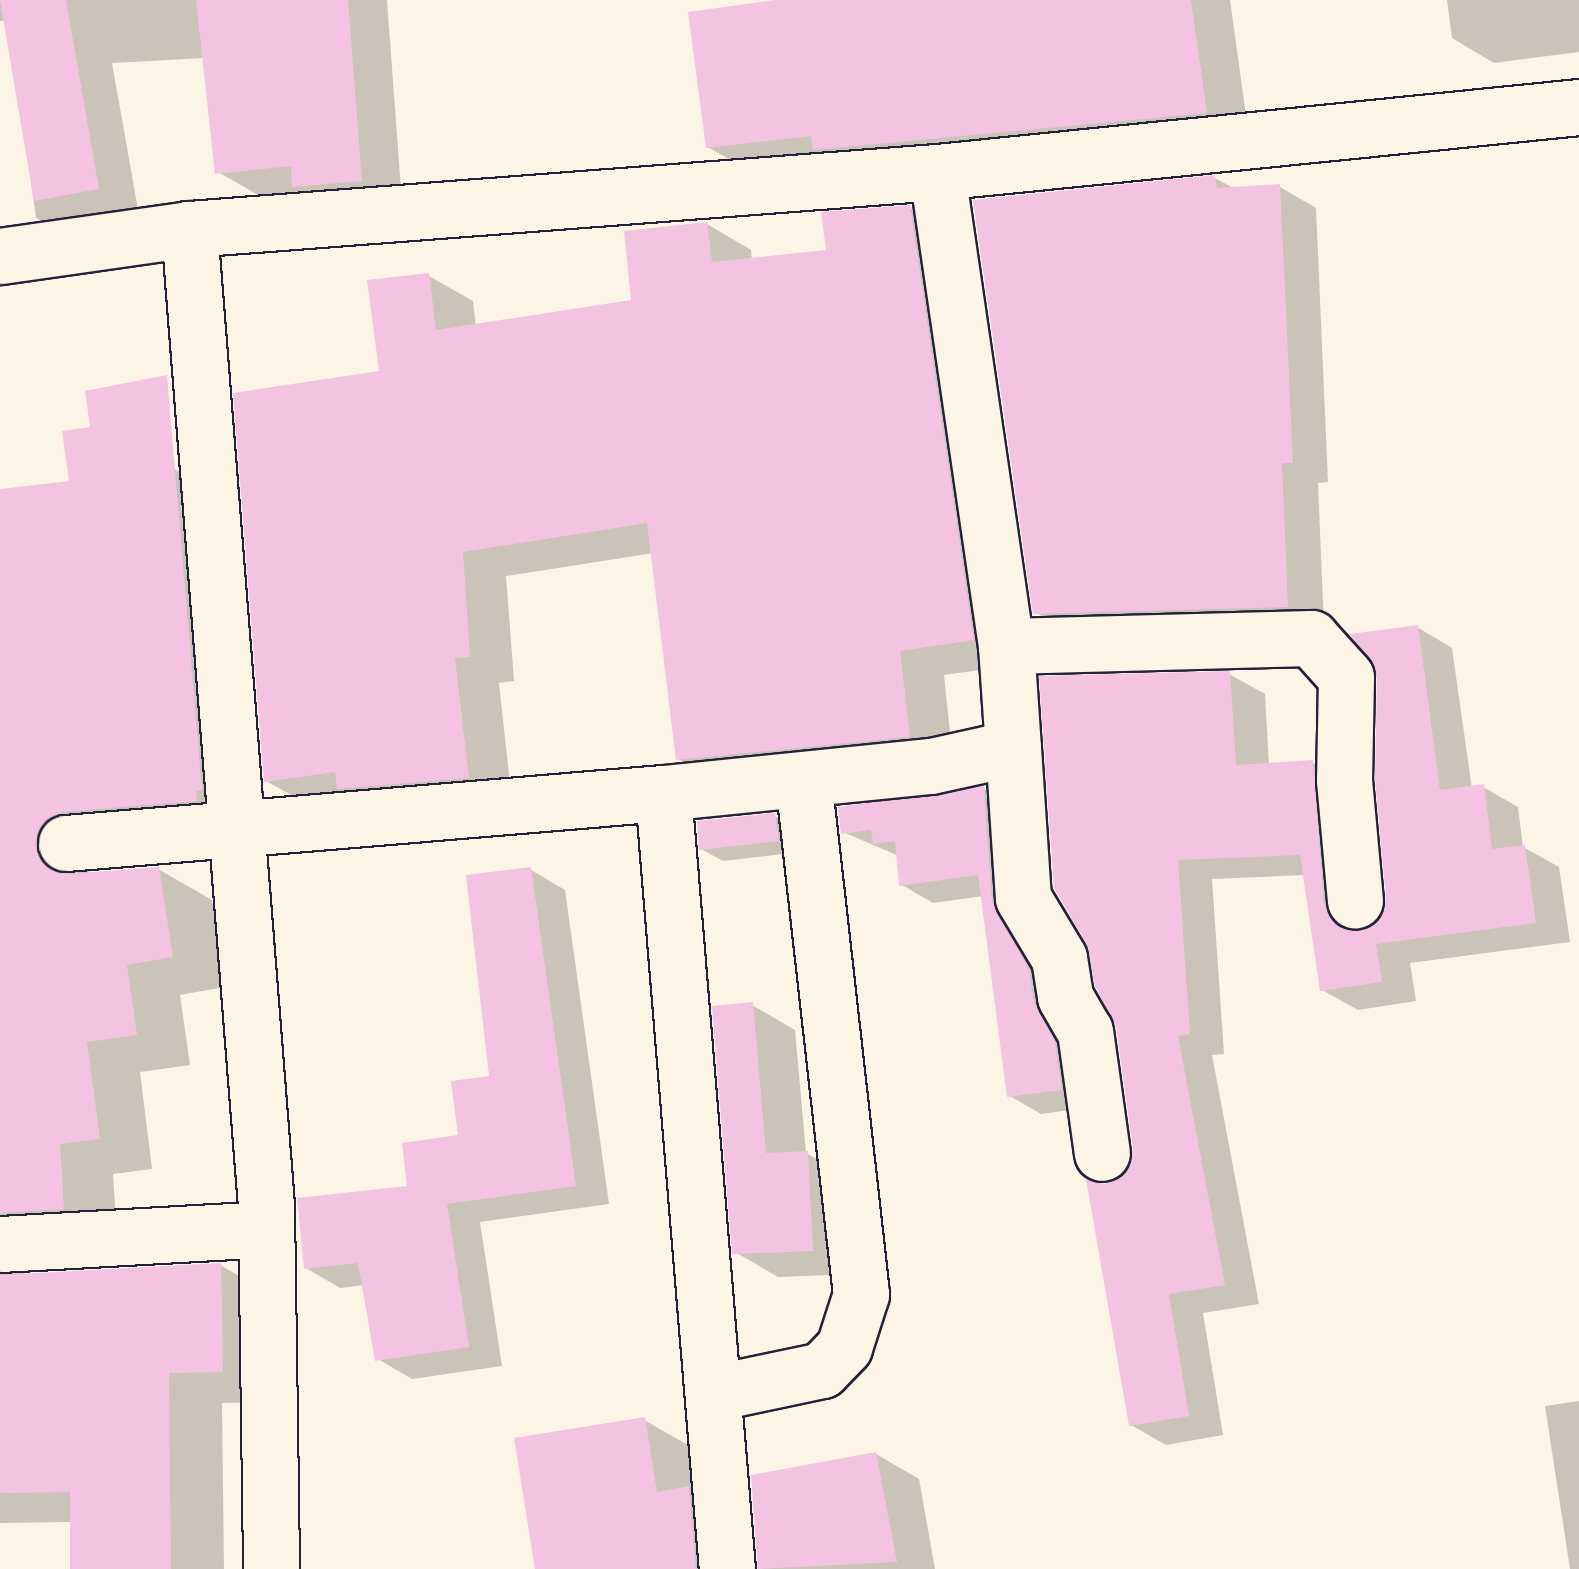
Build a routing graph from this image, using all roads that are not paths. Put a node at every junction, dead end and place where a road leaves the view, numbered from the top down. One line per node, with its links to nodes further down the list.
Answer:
1 (1579, 108): 2 (street)
2 (936, 172): 3 (street); 5 (street)
3 (188, 229): 4 (street); 9 (street)
4 (0, 256)
5 (1006, 646): 6 (street); 11 (street)
6 (1013, 748): 7 (street); 12 (street)
7 (803, 779): 8 (street); 15 (street)
8 (662, 793): 9 (street); 15 (street)
9 (236, 827): 10 (street); 13 (street)
10 (66, 843)
11 (1355, 900)
12 (1102, 1153)
13 (266, 1229): 14 (street); 16 (street)
14 (0, 1244)
15 (712, 1393): 17 (street)
16 (271, 1569)
17 (727, 1569)

